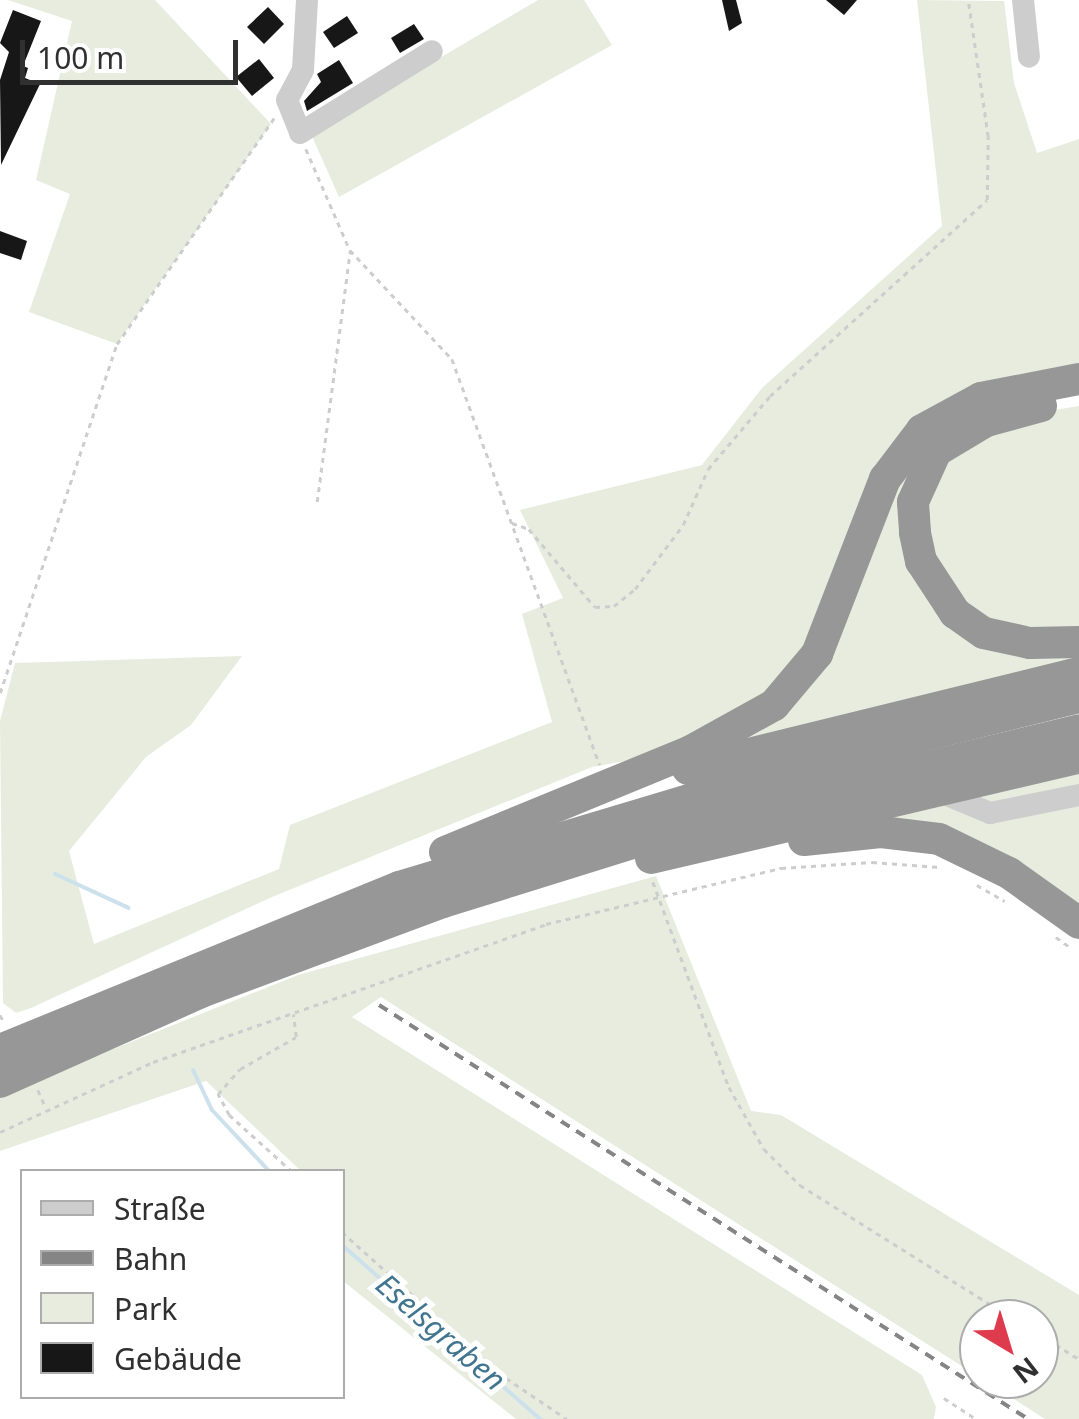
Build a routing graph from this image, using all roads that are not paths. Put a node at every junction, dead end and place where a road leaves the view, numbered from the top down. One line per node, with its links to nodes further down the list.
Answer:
1 (307, 0): 3 (street)
2 (1024, 0): 4 (street)
3 (432, 51)
4 (1028, 57)
5 (1079, 380): 14 (highway)
6 (1079, 400): 7 (highway)
7 (1079, 642)
8 (1079, 672): 14 (highway)
9 (1079, 698): 17 (highway)
10 (1079, 730): 17 (highway)
11 (1079, 758): 12 (highway)
12 (935, 790): 13 (street); 15 (highway)
13 (1079, 794)
14 (558, 806): 17 (highway)
15 (653, 868): 16 (highway); 17 (highway)
16 (1075, 936)
17 (195, 980): 18 (highway); 19 (highway)
18 (1, 1028)
19 (0, 1082)

